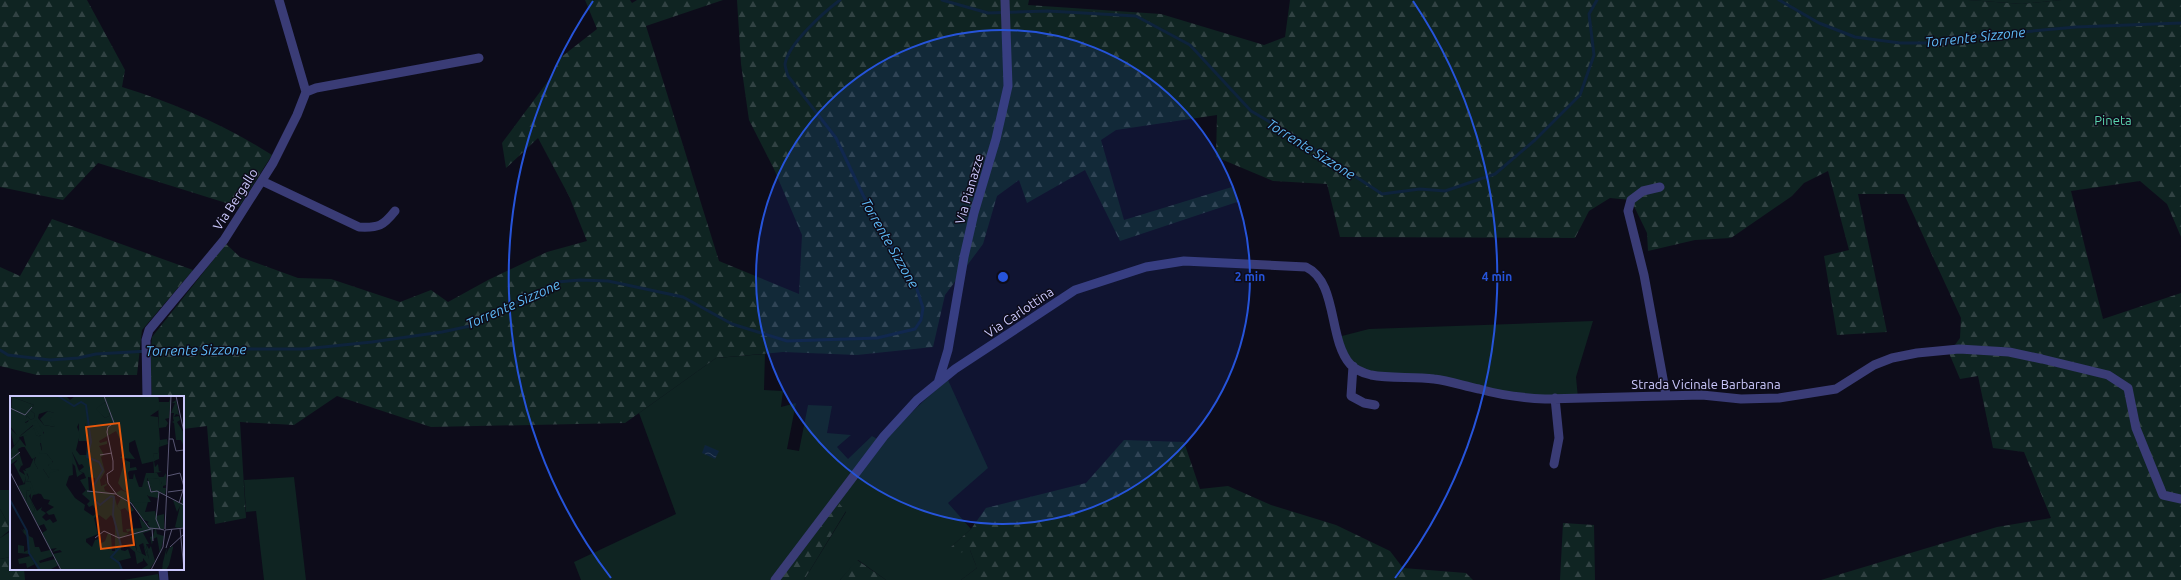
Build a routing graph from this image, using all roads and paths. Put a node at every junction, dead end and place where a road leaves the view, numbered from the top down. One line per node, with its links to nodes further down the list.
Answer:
1 (278, 0): 4 (street)
2 (1005, 3): 9 (street, Via Pianazze)
3 (479, 58): 4 (street)
4 (306, 92): 5 (street, Via Bergallo)
5 (262, 181): 7 (street); 11 (street, Via Bergallo)
6 (1660, 188): 10 (street)
7 (395, 211)
8 (1353, 366): 9 (street, Via Carlottina); 12 (street, Strada Vicinale Barbarana); 13 (street)
9 (938, 383): 18 (street, Via Carlottina)
10 (1666, 395): 12 (street, Strada Vicinale Barbarana); 15 (street, Strada Vicinale Barbarana)
11 (147, 396)
12 (1555, 398): 14 (street)
13 (1375, 405)
14 (1554, 464)
15 (2181, 499)
16 (163, 570): 17 (street)
17 (164, 580)
18 (775, 580)

